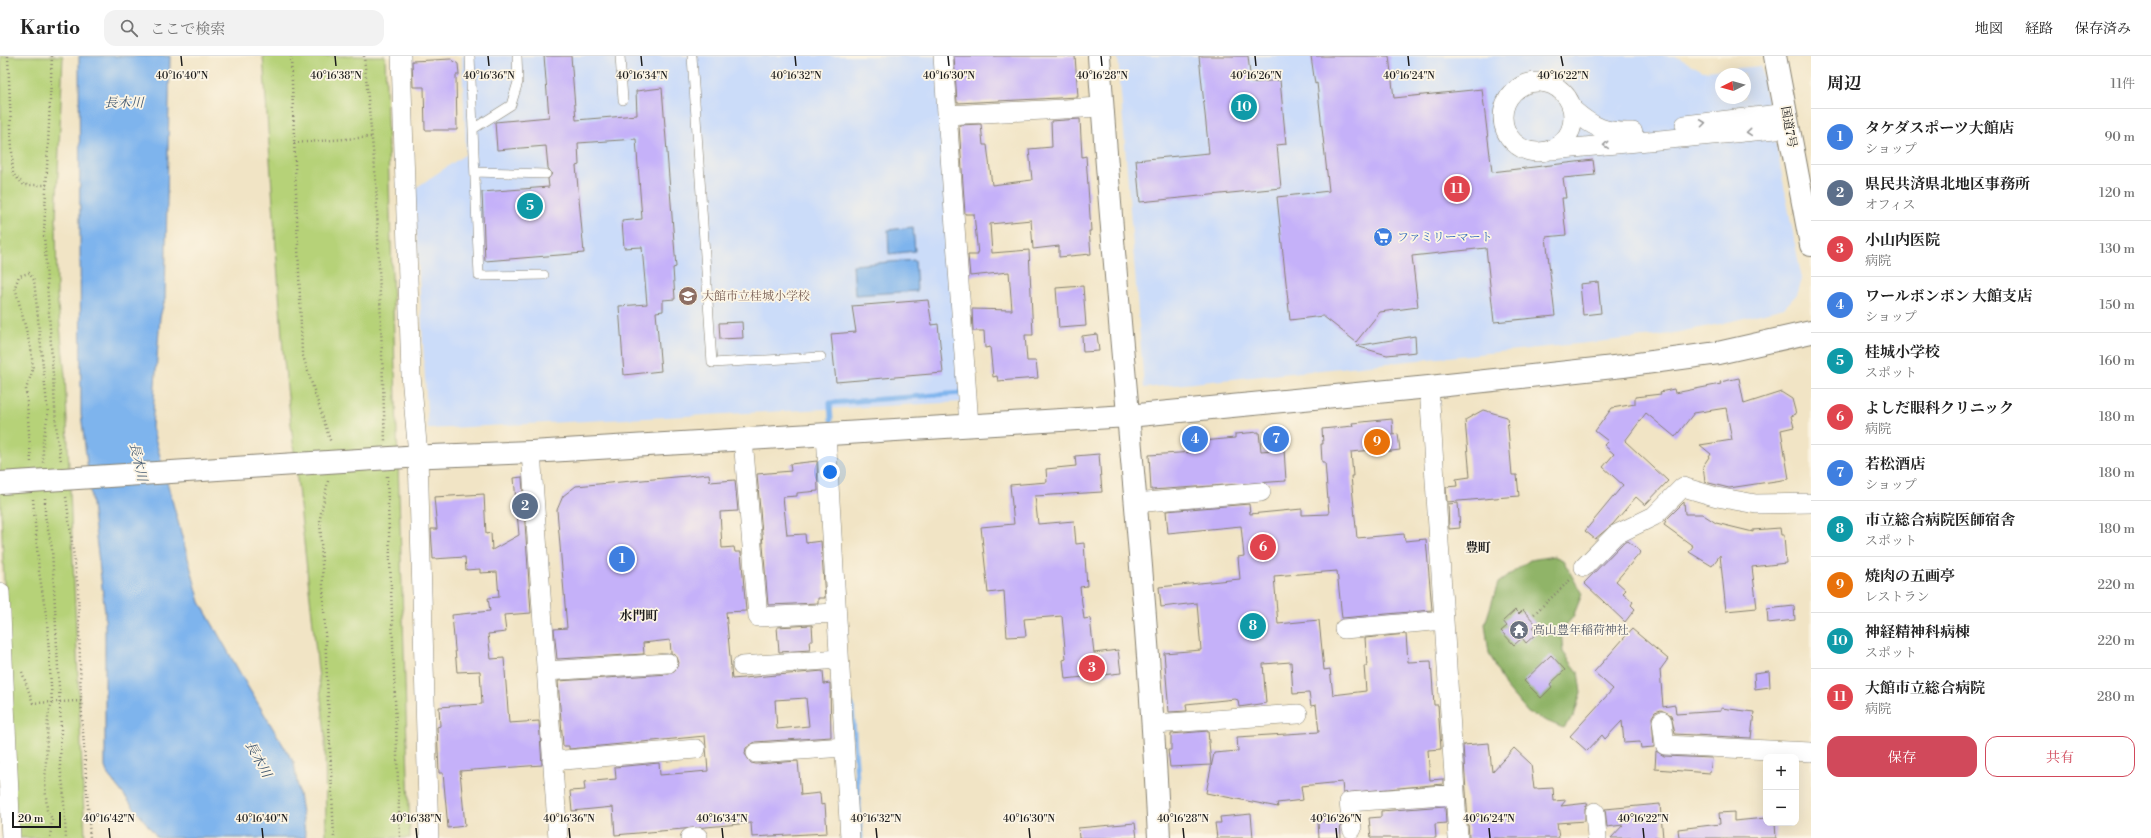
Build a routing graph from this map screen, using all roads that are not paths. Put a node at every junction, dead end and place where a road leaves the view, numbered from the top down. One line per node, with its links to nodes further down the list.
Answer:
1 (400, 56): 29 (street)
2 (470, 56): 14 (lane)
3 (517, 56): 14 (lane)
4 (620, 56): 9 (lane)
5 (692, 56): 22 (lane)
6 (943, 56): 12 (street)
7 (1099, 56): 10 (main road)
8 (1776, 56): 13 (main road, 国道7号)
9 (623, 100)
10 (1102, 107): 12 (street); 24 (main road)
11 (1573, 110): 13 (street, one-way to 13); 15 (street); 15 (street)
12 (947, 115): 25 (street)
13 (1787, 120): 15 (street, one-way to 15); 16 (main road, 国道7号)
14 (473, 130): 17 (lane)
15 (1552, 150)
16 (1804, 168): 19 (main road, 国道7号)
17 (475, 172): 18 (lane); 20 (lane)
18 (546, 174)
19 (1811, 245)
20 (544, 275)
21 (1811, 332): 23 (main road)
22 (821, 357)
23 (1429, 387): 24 (main road); 37 (street)
24 (1128, 416): 25 (main road); 32 (main road)
25 (969, 425): 26 (main road)
26 (826, 434): 27 (main road); 36 (street)
27 (743, 439): 28 (main road); 36 (street)
28 (530, 452): 29 (main road); 42 (street)
29 (412, 456): 30 (main road, bridge); 55 (street)
30 (0, 483)
31 (1260, 492): 32 (street)
32 (1135, 503): 45 (main road)
33 (1811, 503): 34 (street)
34 (1584, 567)
35 (0, 592): 54 (street)
36 (836, 613): 39 (street)
37 (1444, 620): 38 (street); 51 (street)
38 (1344, 629)
39 (839, 659): 41 (street); 46 (street)
40 (668, 663): 42 (street)
41 (742, 666)
42 (547, 671): 50 (street)
43 (1298, 714): 45 (street)
44 (1662, 721): 48 (street)
45 (1154, 724): 58 (main road)
46 (844, 747): 49 (street); 57 (street)
47 (696, 749): 50 (street)
48 (1811, 752)
49 (756, 753)
50 (552, 761): 56 (street)
51 (1455, 794): 53 (street); 59 (street)
52 (1595, 812): 60 (street)
53 (1352, 828)
54 (11, 838)
55 (429, 838)
56 (558, 838)
57 (850, 838)
58 (1159, 838)
59 (1458, 838)
60 (1597, 838)

